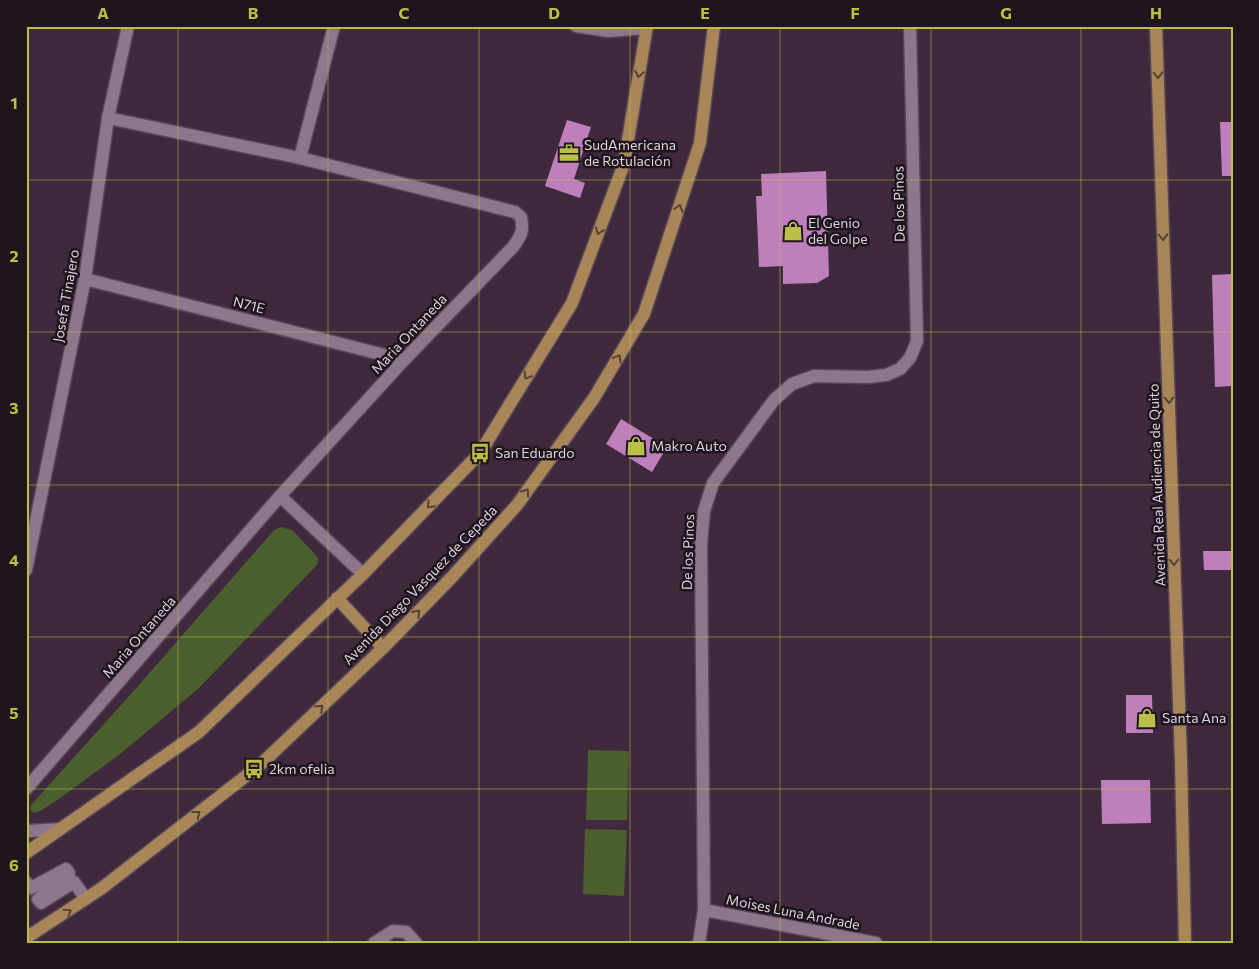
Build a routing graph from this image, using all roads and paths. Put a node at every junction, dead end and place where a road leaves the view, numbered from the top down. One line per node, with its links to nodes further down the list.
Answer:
1 (128, 26): 8 (street, Josefa Tinajero)
2 (334, 26): 9 (street)
3 (576, 26): 7 (street)
4 (714, 26): 16 (main road, Avenida Diego Vasquez de Cepeda, one-way to 4)
5 (910, 26): 23 (street, De los Pinos)
6 (1156, 26): 29 (main road, Avenida Real Audiencia de Quito, one-way to 29)
7 (647, 27): 14 (main road, one-way to 14)
8 (108, 118): 9 (street, Maria Ontaneda); 10 (street, Josefa Tinajero)
9 (300, 158): 11 (street, Maria Ontaneda)
10 (86, 279): 11 (street, N71E); 13 (street, Josefa Tinajero)
11 (404, 360): 12 (street, Maria Ontaneda)
12 (280, 496): 14 (street); 17 (street, Maria Ontaneda)
13 (26, 570)
14 (362, 574): 15 (main road)
15 (337, 598): 16 (main road); 18 (main road)
16 (383, 648): 22 (main road, Avenida Diego Vasquez de Cepeda, one-way to 16)
17 (26, 789)
18 (59, 829): 19 (street); 20 (main road)
19 (26, 830)
20 (26, 853)
21 (26, 882): 22 (street)
22 (86, 899): 24 (main road, Avenida Diego Vasquez de Cepeda, one-way to 22)
23 (704, 910): 27 (street, De los Pinos); 28 (street, Moises Luna Andrade)
24 (26, 938)
25 (374, 943): 26 (street)
26 (416, 943)
27 (699, 943)
28 (876, 943)
29 (1185, 943)

